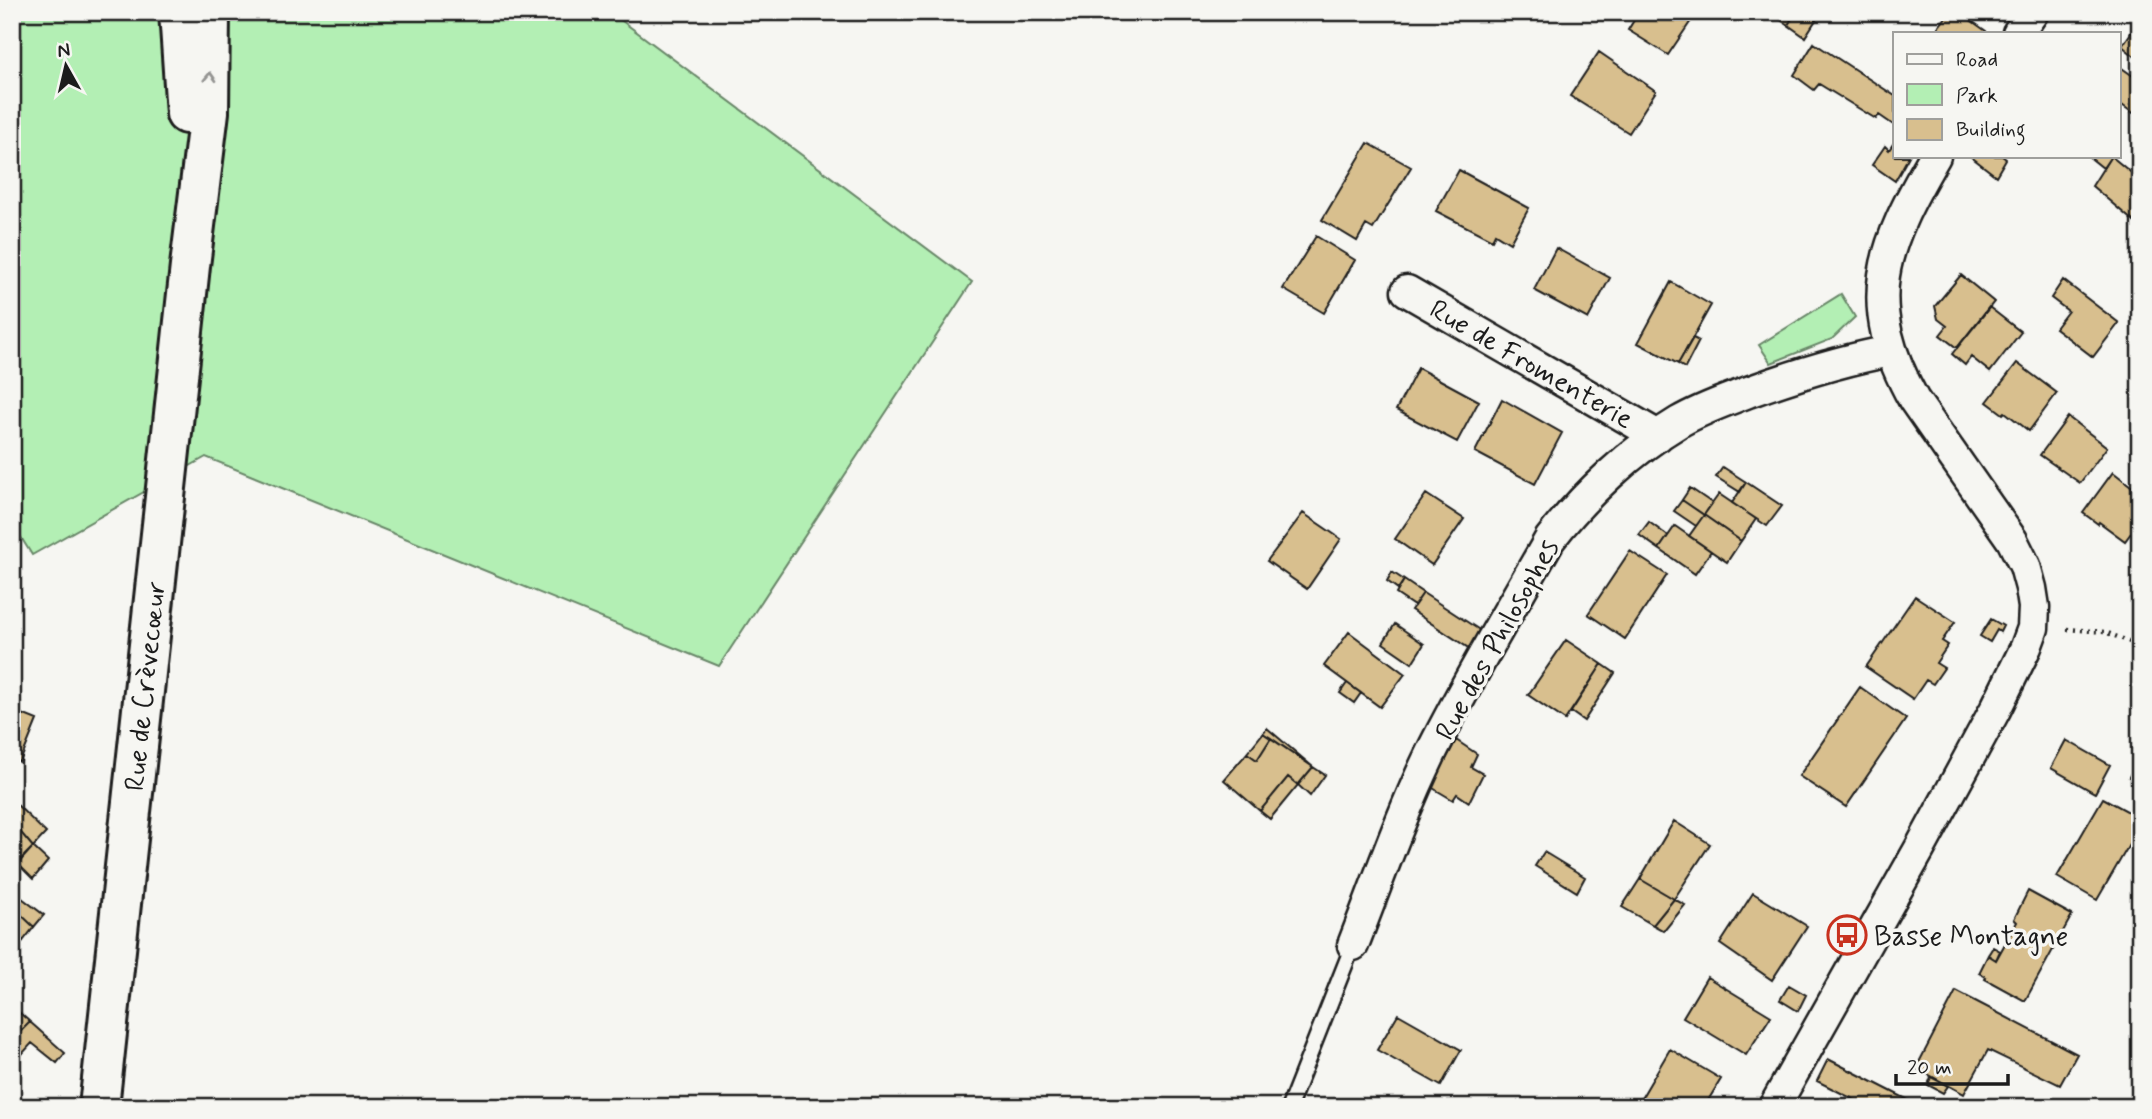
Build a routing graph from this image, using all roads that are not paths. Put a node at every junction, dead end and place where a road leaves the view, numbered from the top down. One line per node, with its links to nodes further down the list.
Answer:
1 (179, 12): 6 (main road, Rue de Crèvecœur)
2 (211, 12): 6 (main road, Rue de Crèvecœur, one-way to 2)
3 (2033, 12): 4 (street)
4 (2019, 32)
5 (1934, 158): 8 (street)
6 (190, 266): 11 (main road, Rue de Crèvecœur)
7 (1408, 290): 9 (street, Rue de Fromenterie)
8 (1891, 351): 9 (street, Rue des Philosophes); 13 (street)
9 (1657, 436): 10 (street, Rue des Philosophes)
10 (1353, 945): 12 (lane, Rue des Philosophes)
11 (99, 1107)
12 (1289, 1107)
13 (1774, 1107)

